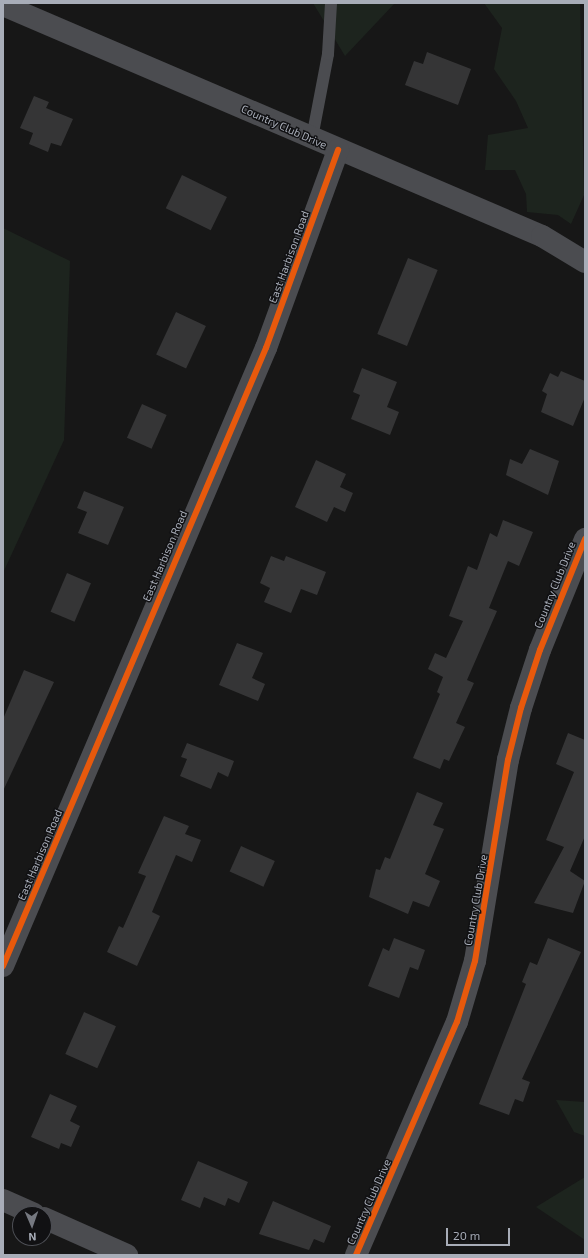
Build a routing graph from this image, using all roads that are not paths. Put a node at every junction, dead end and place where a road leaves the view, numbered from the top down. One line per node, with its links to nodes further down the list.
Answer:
1 (331, 3): 3 (lane)
2 (3, 5): 3 (street, Country Club Drive)
3 (312, 138): 4 (street, Country Club Drive)
4 (338, 150): 5 (street, Country Club Drive); 7 (street, East Harbison Road)
5 (585, 262)
6 (585, 539): 12 (street, Country Club Drive)
7 (3, 966)
8 (3, 1200): 9 (street)
9 (16, 1206)
10 (52, 1222): 11 (street)
11 (127, 1255)
12 (356, 1255)

